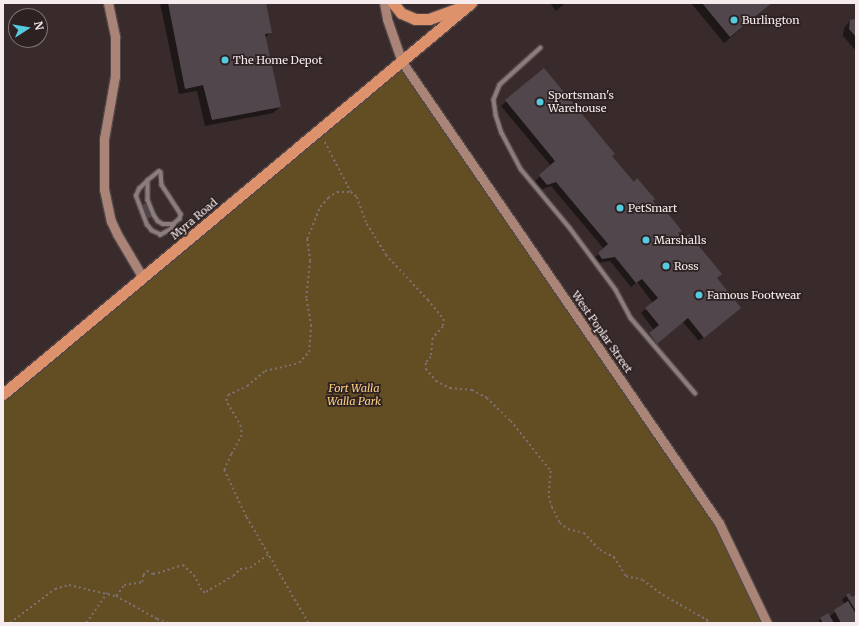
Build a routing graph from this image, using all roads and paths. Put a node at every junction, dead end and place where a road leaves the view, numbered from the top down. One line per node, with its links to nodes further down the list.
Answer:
1 (108, 3): 11 (main road)
2 (384, 3): 6 (main road, West Poplar Street)
3 (393, 3): 4 (highway)
4 (470, 4): 6 (highway, Myra Road)
5 (541, 48): 12 (lane)
6 (402, 62): 11 (highway, Myra Road); 22 (main road, West Poplar Street)
7 (325, 142): 9 (path)
8 (148, 180): 10 (lane); 10 (lane); 10 (lane)
9 (351, 192): 14 (path); 21 (path)
10 (174, 224)
11 (144, 278): 13 (highway, Myra Road)
12 (695, 393)
13 (3, 394)
14 (268, 555): 16 (path); 20 (path)
15 (107, 593): 16 (path); 17 (path); 18 (path)
16 (116, 596): 19 (path)
17 (10, 623)
18 (86, 623)
19 (170, 623)
20 (308, 623)
21 (709, 623)
22 (767, 623)

